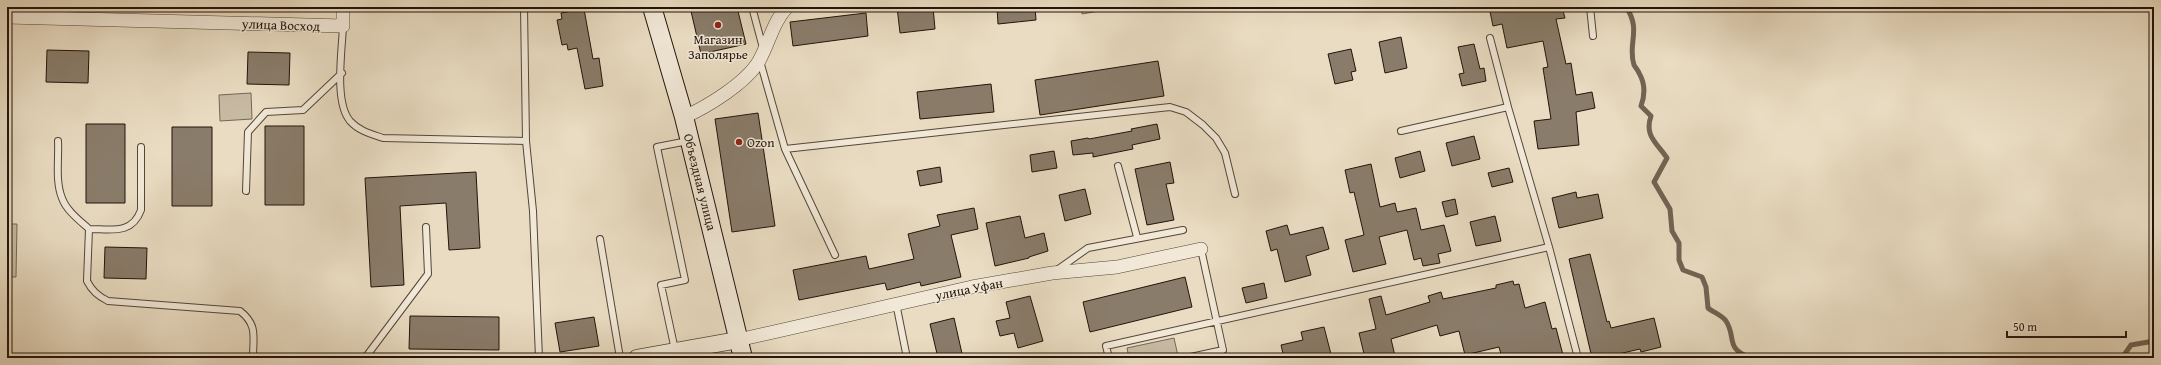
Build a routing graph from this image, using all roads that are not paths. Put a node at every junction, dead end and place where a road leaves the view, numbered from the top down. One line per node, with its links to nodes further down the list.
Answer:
1 (343, 7): 8 (street)
2 (524, 7): 17 (lane)
3 (652, 7): 14 (main road, Объездная улица)
4 (752, 7): 11 (lane)
5 (787, 7): 11 (street)
6 (1590, 7): 9 (lane)
7 (7, 17): 8 (street, улица Восход)
8 (343, 26): 12 (lane)
9 (1593, 36)
10 (1490, 38): 13 (lane)
11 (762, 55): 14 (street); 20 (lane)
12 (342, 73): 17 (lane); 22 (lane)
13 (1508, 107): 15 (lane); 29 (lane)
14 (684, 117): 18 (main road, Объездная улица)
15 (1401, 131)
16 (58, 141): 25 (lane)
17 (526, 141): 39 (lane)
18 (690, 141): 35 (main road, Объездная улица); 36 (lane)
19 (141, 147): 25 (lane)
20 (785, 149): 23 (lane); 31 (lane)
21 (1118, 166): 27 (lane)
22 (246, 191)
23 (1235, 194)
24 (426, 227): 38 (lane)
25 (88, 229): 37 (lane)
26 (1183, 230): 27 (lane)
27 (1137, 238): 32 (lane)
28 (600, 239): 40 (lane)
29 (1548, 247): 34 (lane); 46 (lane)
30 (1201, 249): 32 (street, улица Уфан); 34 (lane)
31 (835, 255)
32 (1052, 273): 33 (street, улица Уфан)
33 (896, 303): 35 (street, улица Уфан); 43 (lane)
34 (1217, 322): 44 (lane); 45 (lane)
35 (738, 340): 36 (street); 42 (main road, Объездная улица)
36 (675, 350): 41 (street)
37 (253, 358)
38 (365, 358)
39 (539, 358)
40 (620, 358)
41 (637, 358)
42 (743, 358)
43 (907, 358)
44 (1109, 358)
45 (1186, 358)
46 (1578, 358)

